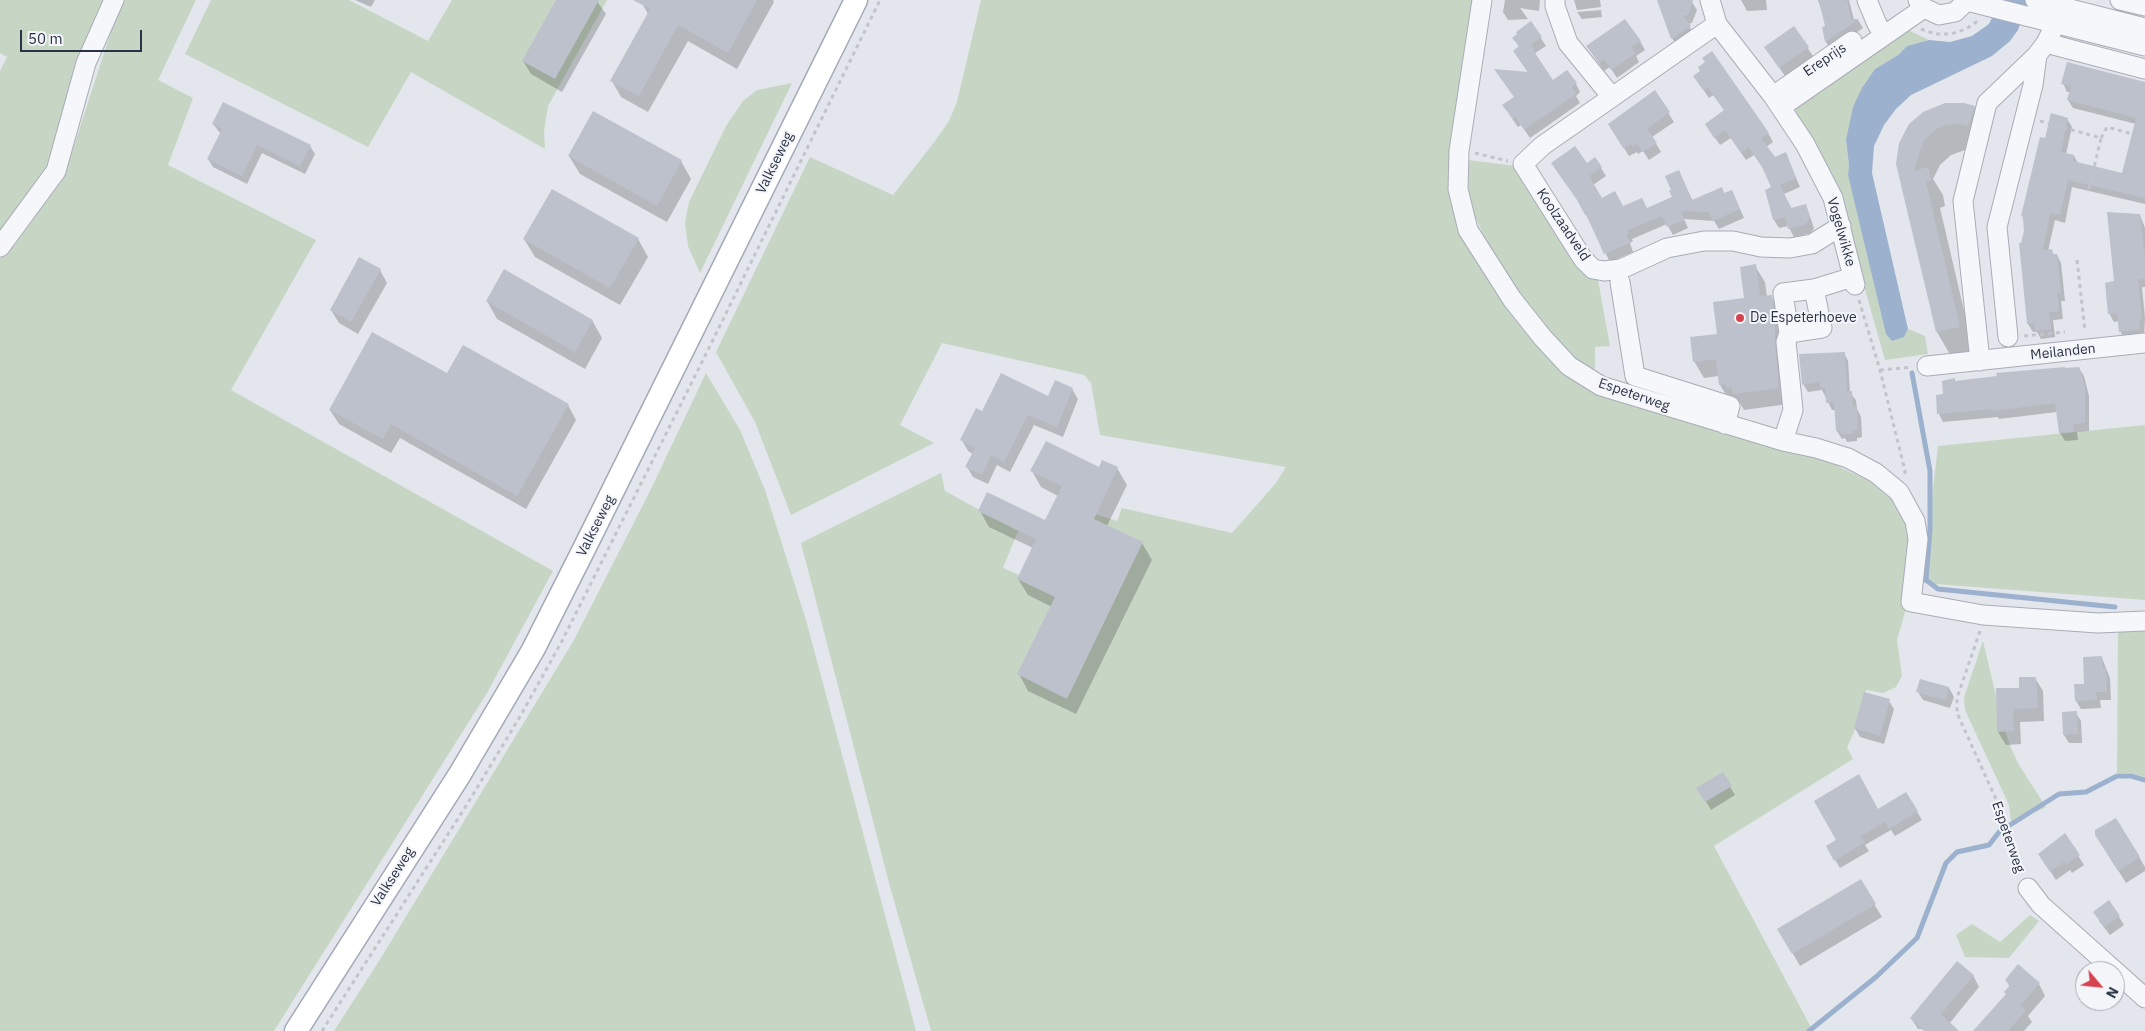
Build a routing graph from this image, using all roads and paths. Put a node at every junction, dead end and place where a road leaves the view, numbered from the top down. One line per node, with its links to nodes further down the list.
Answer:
1 (114, 0): 31 (street)
2 (856, 0): 52 (main road, Valkseweg)
3 (1482, 0): 43 (street, Espeterweg)
4 (1555, 0): 20 (street)
5 (1710, 0): 13 (street, Vogelwikke)
6 (1867, 0): 15 (street)
7 (2120, 0): 10 (street)
8 (1968, 1): 9 (street); 11 (street)
9 (1918, 3): 15 (street, Ereprijs)
10 (2145, 6)
11 (2037, 7): 12 (street)
12 (2059, 10): 14 (street); 16 (street); 17 (street)
13 (1717, 24): 20 (street); 21 (street, Vogelwikke)
14 (2145, 28)
15 (1881, 30): 21 (street, Ereprijs)
16 (2145, 46)
17 (2042, 49): 18 (street); 19 (street); 22 (street)
18 (2145, 69)
19 (1998, 91): 22 (street); 29 (street)
20 (1612, 98): 26 (street)
21 (1777, 101): 28 (street, Vogelwikke)
22 (2026, 113): 24 (path); 30 (street)
23 (2132, 134): 24 (path)
24 (2101, 138): 27 (path)
25 (1471, 152): 26 (path)
26 (1523, 164): 28 (street, Koolzaadveld)
27 (2088, 192)
28 (1841, 226): 33 (street, Vogelwikke)
29 (1966, 226): 30 (street); 40 (street)
30 (1997, 227): 38 (street)
31 (0, 247)
32 (2077, 260): 36 (path)
33 (1854, 281): 35 (street); 42 (path, Vogelwikke)
34 (1620, 282): 43 (street)
35 (1814, 288): 37 (street); 37 (street)
36 (2085, 331)
37 (1789, 333): 44 (street)
38 (2008, 337)
39 (2145, 343): 40 (street, Meilanden)
40 (1980, 361): 41 (street, Meilanden)
41 (1927, 366): 42 (path)
42 (1880, 370): 45 (path, Vogelwikke)
43 (1725, 424): 44 (street, Espeterweg)
44 (1783, 441): 45 (street, Espeterweg)
45 (1898, 492): 46 (street, Espeterweg)
46 (1983, 615): 47 (street, Espeterweg); 48 (path, Espeterweg)
47 (2145, 621)
48 (2028, 888): 49 (street, Espeterweg)
49 (2104, 961)
50 (2125, 980): 51 (street, Espeterweg)
51 (2145, 998)
52 (296, 1031)

